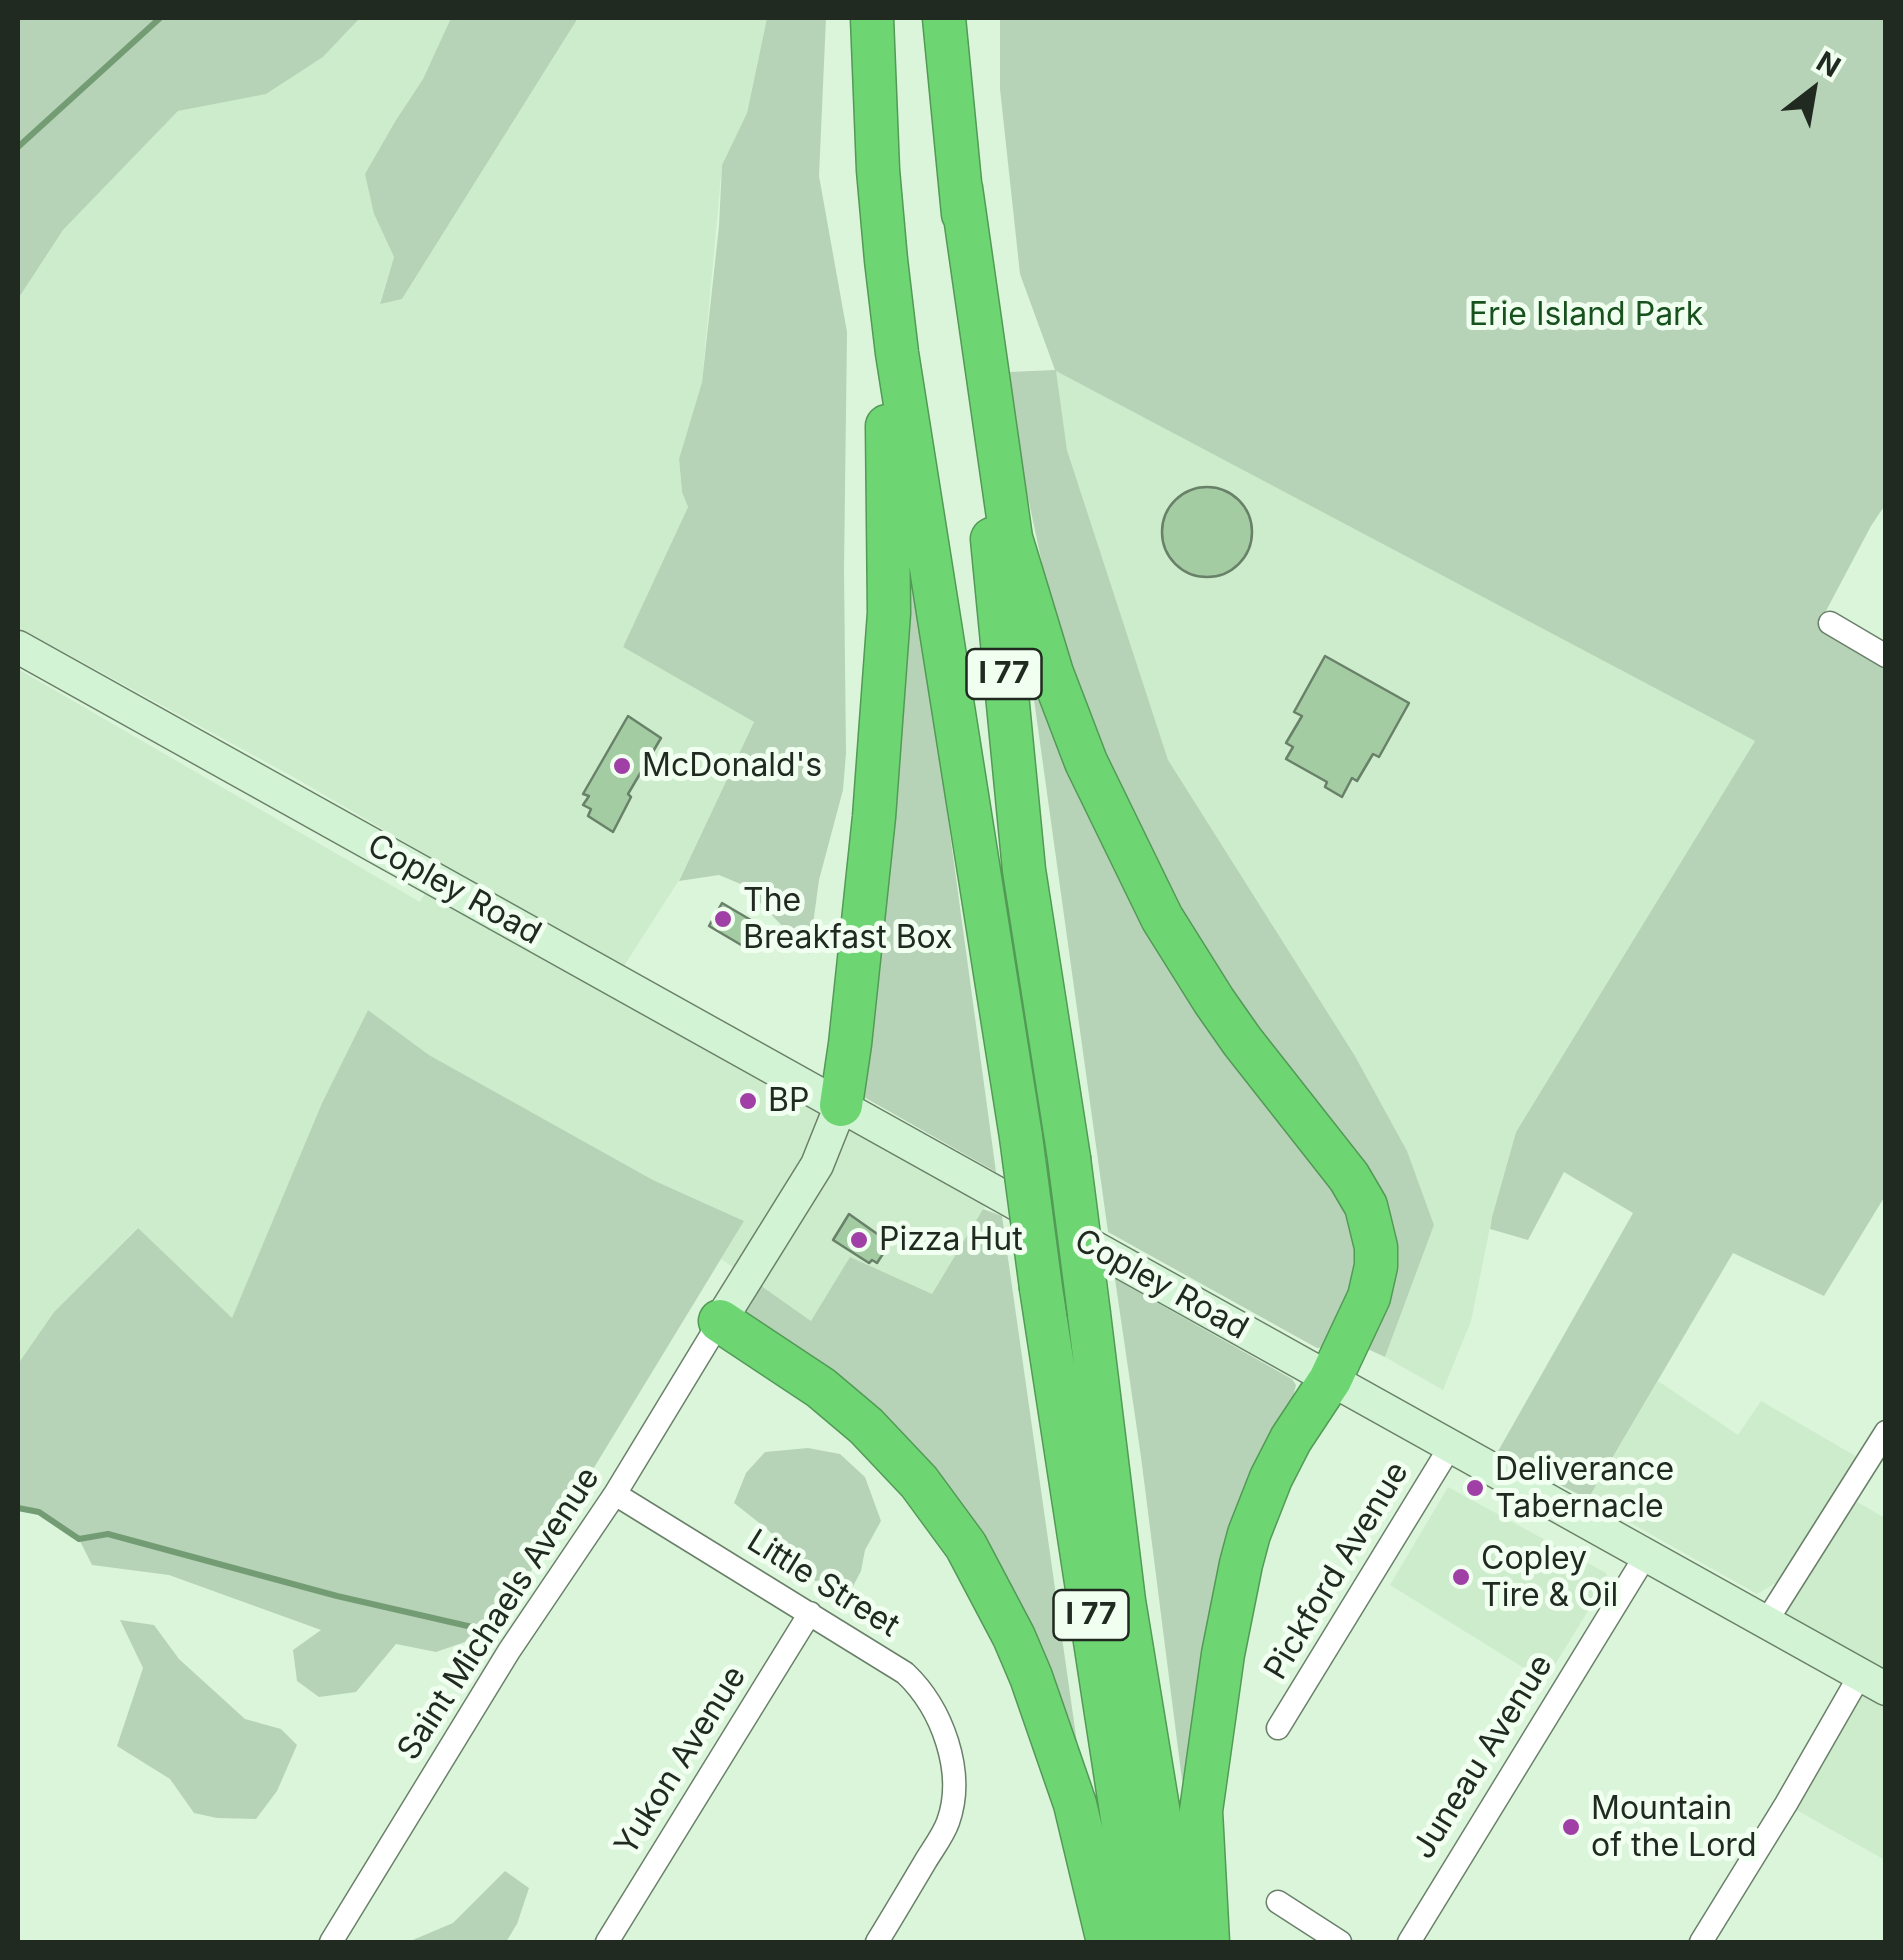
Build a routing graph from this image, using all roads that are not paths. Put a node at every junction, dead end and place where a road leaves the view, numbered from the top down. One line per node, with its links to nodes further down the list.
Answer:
1 (872, 18): 4 (highway, I 77)
2 (944, 18): 3 (highway, I 77)
3 (960, 188): 10 (highway); 25 (highway, I 77, bridge)
4 (886, 260): 8 (highway); 24 (highway, I 77, bridge)
5 (1830, 623): 7 (street)
6 (18, 647): 8 (main road, Copley Road)
7 (1886, 656)
8 (841, 1105): 9 (main road); 10 (main road, Copley Road)
9 (720, 1321): 13 (street, Saint Michaels Avenue); 23 (highway)
10 (1330, 1380): 12 (main road, Copley Road); 26 (highway)
11 (1886, 1432): 16 (street)
12 (1450, 1447): 14 (main road, Copley Road); 18 (street, Pickford Avenue)
13 (615, 1494): 15 (street, Little Street); 20 (street, Saint Michaels Avenue)
14 (1646, 1555): 16 (main road, Copley Road); 28 (street, Juneau Avenue)
15 (810, 1614): 21 (street, Yukon Avenue); 22 (street, Little Street)
16 (1766, 1622): 17 (main road, Copley Road)
17 (1872, 1682): 29 (street)
18 (1278, 1728)
19 (1278, 1902): 27 (street)
20 (331, 1942)
21 (607, 1942)
22 (877, 1942)
23 (1108, 1942)
24 (1141, 1942)
25 (1180, 1942)
26 (1208, 1942)
27 (1340, 1942)
28 (1409, 1942)
29 (1701, 1942)

